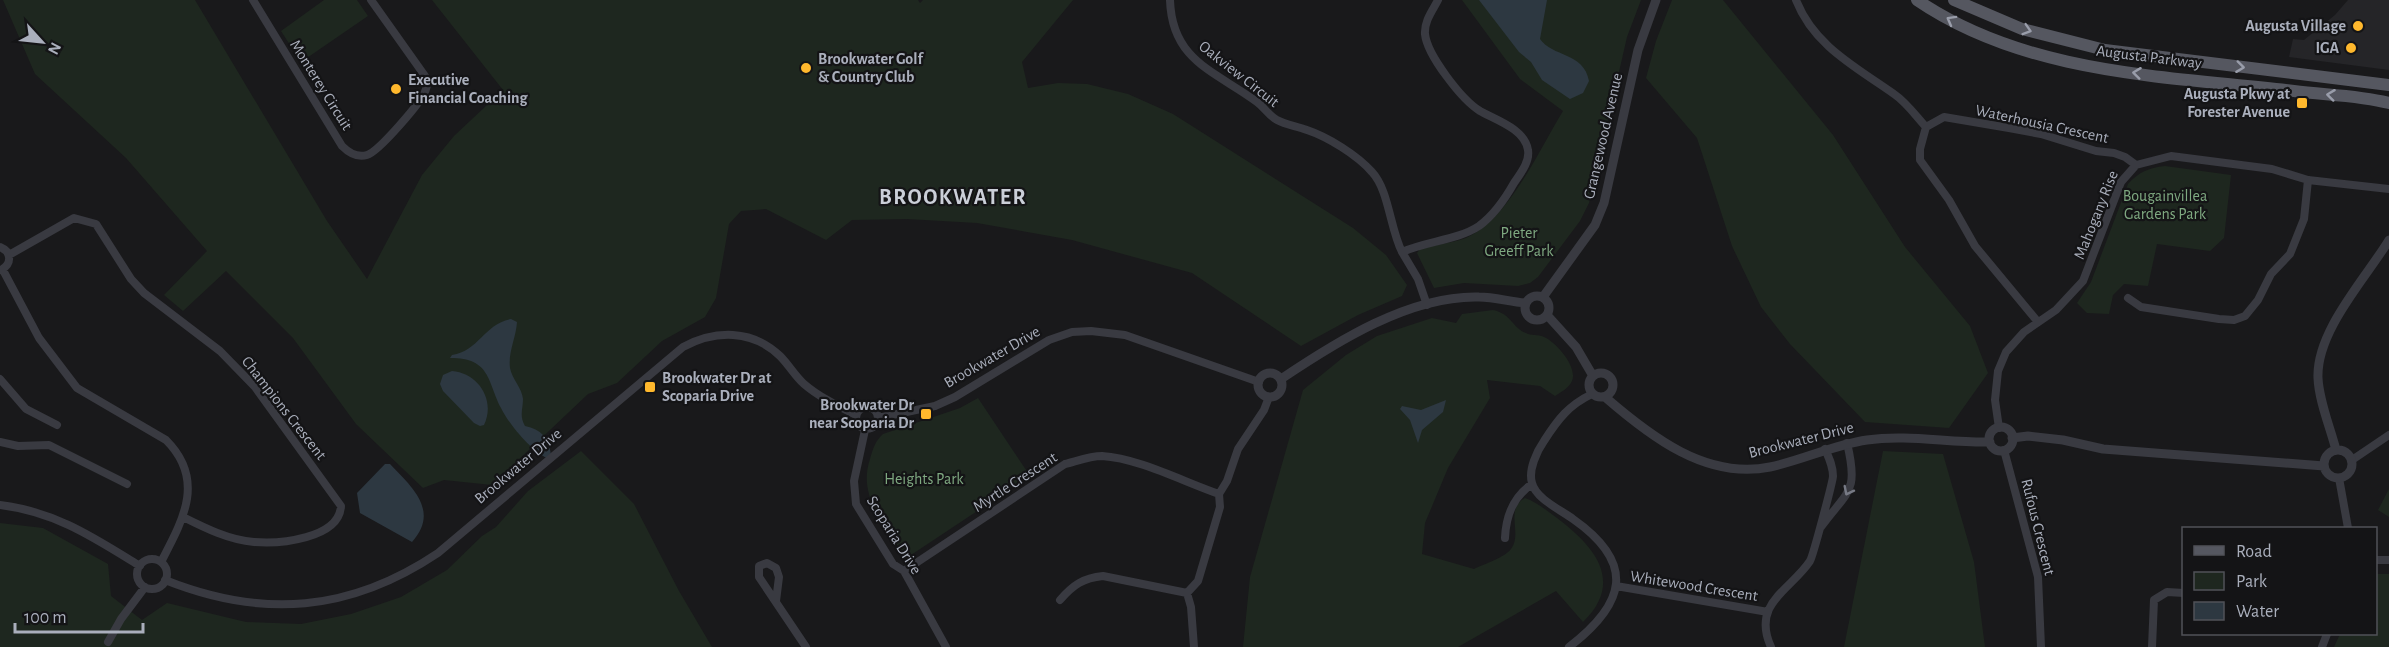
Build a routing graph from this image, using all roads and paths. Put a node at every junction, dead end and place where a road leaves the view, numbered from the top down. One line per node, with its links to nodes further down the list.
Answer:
1 (253, 0): 2 (street, Monterey Circuit)
2 (371, 0)
3 (1170, 0): 18 (street, Oakview Circuit)
4 (1438, 0): 18 (street)
5 (1796, 0): 11 (street)
6 (1917, 0): 10 (main road, Augusta Parkway, one-way to 6)
7 (1954, 0): 9 (main road, Augusta Parkway, one-way to 9)
8 (1656, 1): 22 (street, Grangewood Avenue)
9 (2389, 85)
10 (2389, 103)
11 (1926, 127): 12 (street, Waterhousia Crescent); 27 (street)
12 (2136, 165): 13 (street, Mahogany Rise); 27 (street, Mahogany Rise)
13 (2308, 180): 14 (street, Mahogany Rise); 23 (street)
14 (2389, 189)
15 (2389, 240): 21 (street)
16 (0, 247): 19 (street)
17 (2389, 250): 21 (street)
18 (1402, 252): 25 (street, Oakview Circuit)
19 (9, 255): 20 (street); 55 (street, Champions Crescent)
20 (2, 270): 55 (street)
21 (2371, 270): 47 (street)
22 (1543, 297): 24 (street); 26 (street)
23 (2128, 298)
24 (1525, 303): 25 (street); 26 (street)
25 (1427, 306): 30 (street)
26 (1547, 315): 28 (street)
27 (2038, 322): 38 (street, Mahogany Rise)
28 (1593, 376): 32 (street); 34 (street)
29 (0, 379): 37 (street)
30 (1281, 379): 31 (street); 33 (street)
31 (1259, 382): 33 (street); 36 (street, Brookwater Drive)
32 (1592, 394): 34 (street); 52 (street)
33 (1269, 397): 53 (street)
34 (1605, 397): 45 (street, Brookwater Drive)
35 (856, 415): 36 (street, Brookwater Drive); 39 (street, Brookwater Drive); 62 (street, Brookwater Drive)
36 (878, 418): 39 (street)
37 (57, 425)
38 (2000, 428): 41 (street); 43 (street)
39 (865, 430): 61 (street, Scoparia Drive)
40 (2389, 435): 48 (street)
41 (2012, 438): 46 (street); 49 (street)
42 (0, 442): 51 (street)
43 (1990, 442): 44 (street, Brookwater Drive); 46 (street)
44 (1847, 443): 45 (street, Brookwater Drive); 57 (street, one-way to 57)
45 (1825, 449): 57 (street)
46 (2004, 450): 76 (street, Rufous Crescent)
47 (2336, 450): 48 (street); 49 (street)
48 (2352, 460): 50 (street)
49 (2324, 466): 50 (street)
50 (2339, 478): 56 (street)
51 (127, 484)
52 (1532, 484): 58 (street); 63 (street)
53 (1219, 494): 61 (street, Myrtle Crescent); 65 (street)
54 (0, 505): 60 (street)
55 (183, 517): 59 (street)
56 (2348, 527)
57 (1818, 531): 69 (street)
58 (1505, 538)
59 (161, 562): 60 (street); 62 (street)
60 (140, 566): 64 (street)
61 (904, 571): 72 (street, Scoparia Drive)
62 (165, 580): 64 (street)
63 (1616, 586): 69 (street, Whitewood Crescent); 74 (street)
64 (145, 587): 70 (street)
65 (1187, 593): 67 (street); 73 (street)
66 (2182, 594): 77 (street)
67 (1060, 600)
68 (776, 601): 71 (street)
69 (1768, 612): 75 (street)
70 (108, 642)
71 (806, 647)
72 (946, 647)
73 (1194, 647)
74 (1569, 647)
75 (1771, 647)
76 (2041, 647)
77 (2152, 647)

